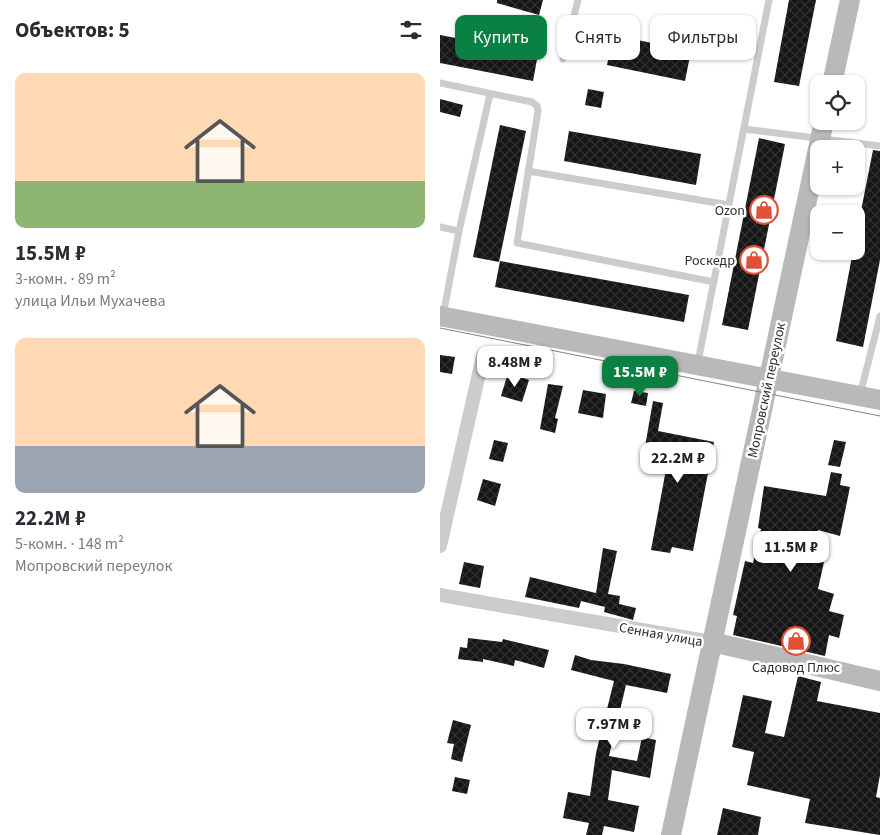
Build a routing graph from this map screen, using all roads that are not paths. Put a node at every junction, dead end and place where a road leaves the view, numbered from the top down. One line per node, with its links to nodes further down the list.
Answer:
1 (578, 0): 4 (lane)
2 (769, 0): 8 (lane)
3 (850, 0): 5 (street)
4 (574, 15)
5 (834, 75)
6 (440, 83): 7 (lane)
7 (490, 94): 13 (lane); 16 (lane)
8 (744, 129): 9 (lane); 14 (lane)
9 (810, 129)
10 (822, 130): 22 (street, Мопровский переулок)
11 (825, 130): 12 (lane)
12 (880, 146)
13 (528, 171): 14 (lane); 17 (lane)
14 (729, 205): 17 (lane)
15 (440, 227): 16 (lane)
16 (458, 231): 18 (lane)
17 (714, 282): 21 (lane)
18 (441, 316): 21 (street)
19 (880, 316): 23 (lane)
20 (483, 356): 25 (street)
21 (697, 365): 22 (street)
22 (769, 379): 23 (street); 27 (street, Мопровский переулок)
23 (860, 396): 24 (street)
24 (880, 400)
25 (440, 546)
26 (440, 595): 27 (street, Сенная улица)
27 (712, 642): 28 (street, Сенная улица); 29 (street, Мопровский переулок)
28 (880, 681)
29 (671, 835)

